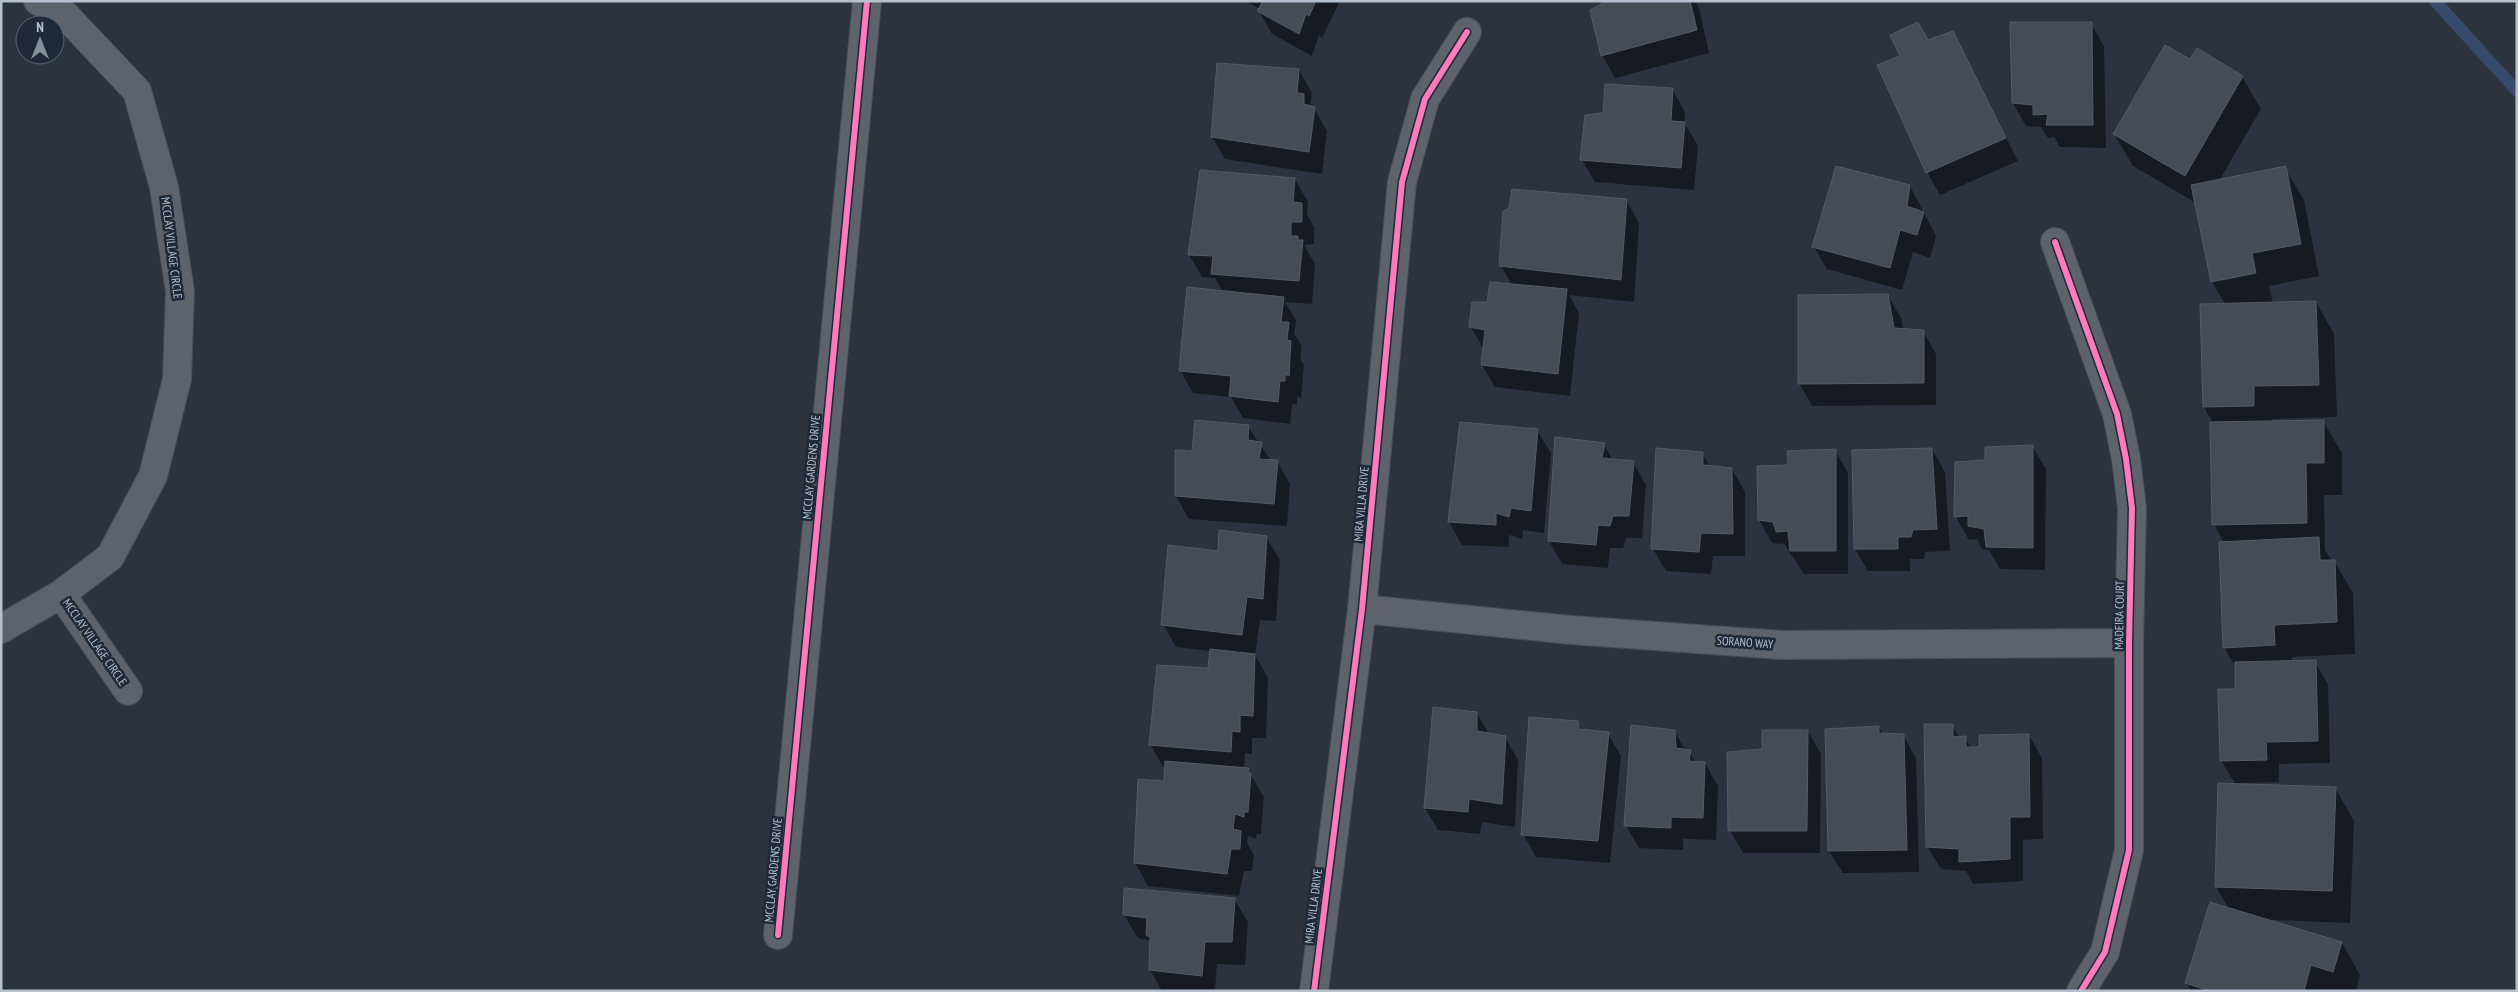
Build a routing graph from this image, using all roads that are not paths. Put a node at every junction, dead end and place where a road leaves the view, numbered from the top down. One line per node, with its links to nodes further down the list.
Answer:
1 (38, 1): 3 (street, MCCLAY VILLAGE CIRCLE)
2 (867, 1): 11 (street, MCCLAY GARDENS DRIVE)
3 (70, 8): 6 (street, MCCLAY VILLAGE CIRCLE)
4 (1467, 32): 7 (street, MIRA VILLA DRIVE)
5 (2055, 242): 9 (street, MADEIRA COURT)
6 (61, 594): 8 (street, MCCLAY VILLAGE CIRCLE); 10 (street, MCCLAY VILLAGE CIRCLE)
7 (1362, 609): 9 (street, SORANO WAY); 12 (street, MIRA VILLA DRIVE)
8 (1, 629)
9 (2129, 643): 13 (street, MADEIRA COURT)
10 (128, 691)
11 (778, 934)
12 (1314, 991)
13 (2082, 991)

